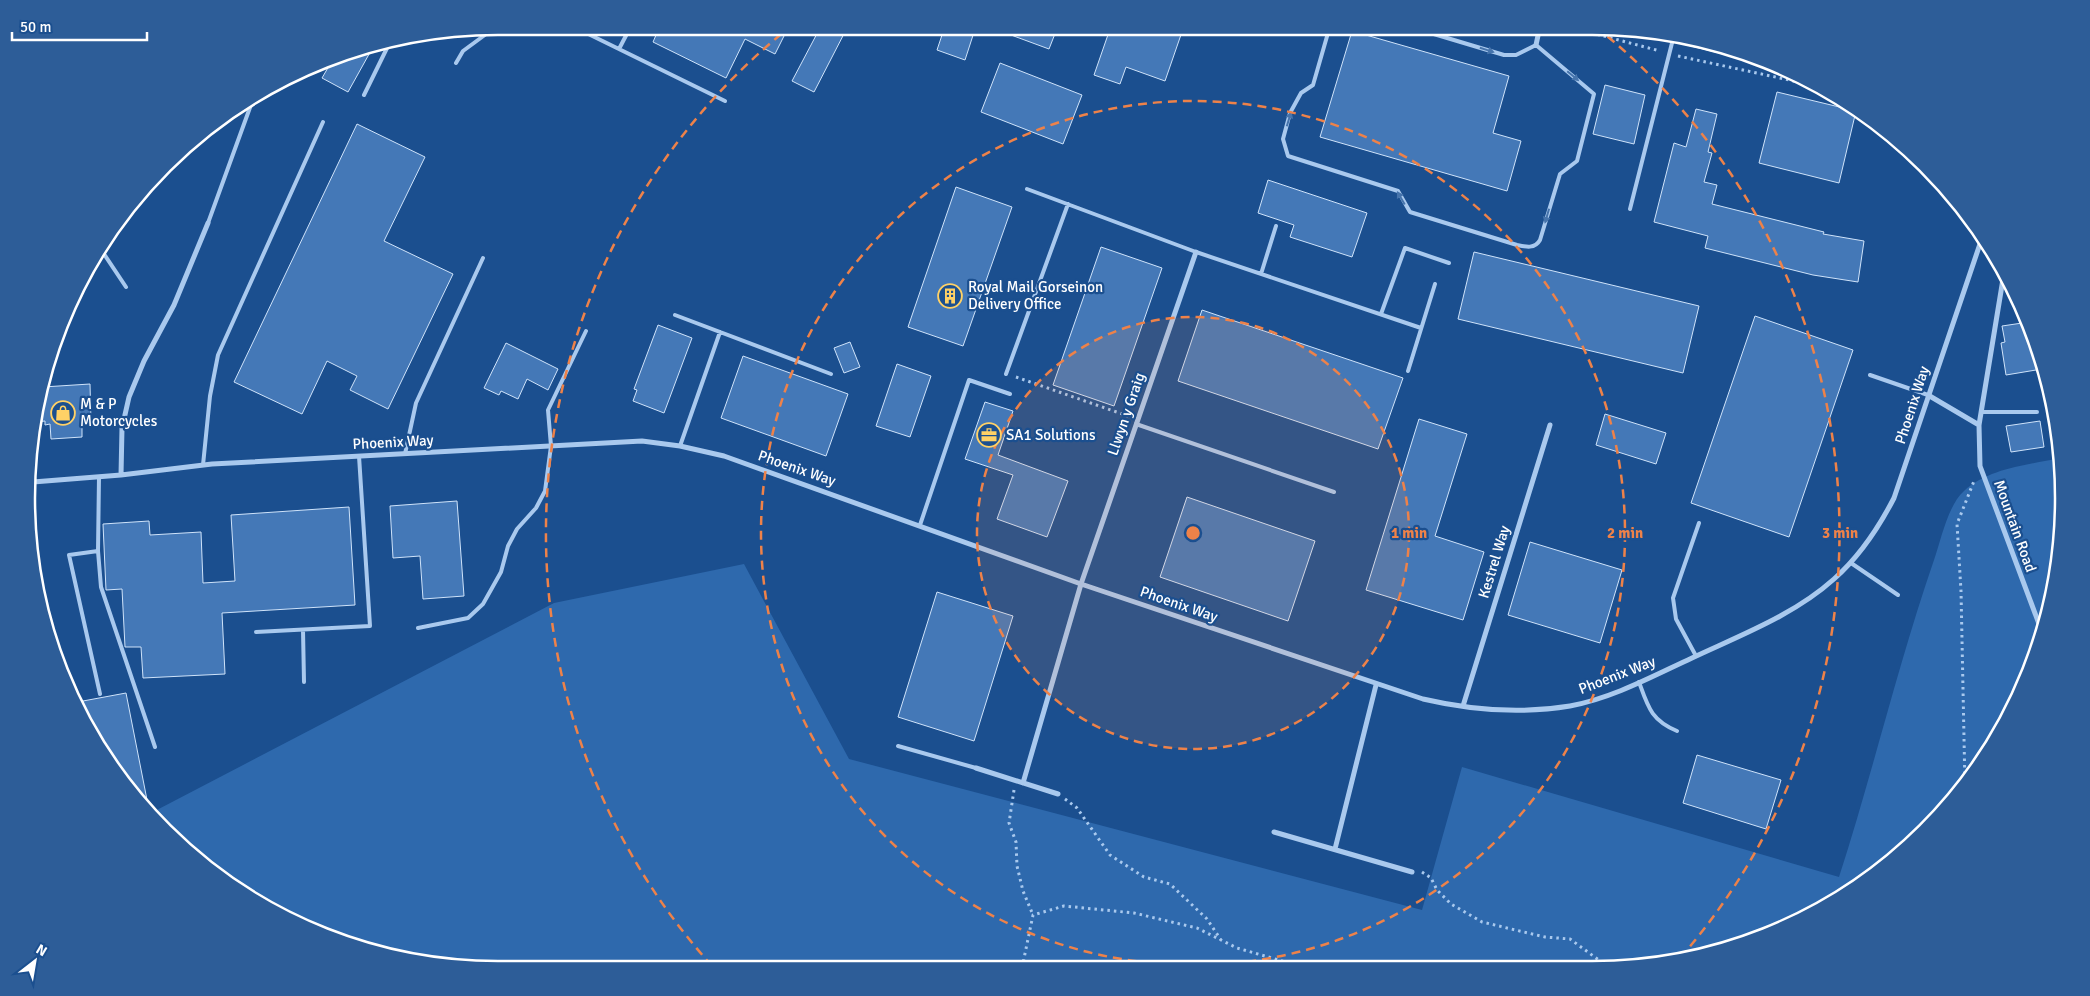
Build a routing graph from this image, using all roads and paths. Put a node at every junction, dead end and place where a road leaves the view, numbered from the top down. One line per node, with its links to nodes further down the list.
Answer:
1 (484, 35): 11 (lane)
2 (589, 35): 10 (lane)
3 (626, 35): 10 (lane)
4 (1327, 35): 8 (lane, one-way to 4)
5 (1437, 35): 8 (lane, one-way to 8)
6 (1538, 35): 8 (street)
7 (1666, 41): 18 (lane)
8 (1536, 45)
9 (387, 49): 12 (lane)
10 (619, 49): 13 (lane)
11 (456, 63)
12 (364, 95)
13 (725, 101)
14 (250, 107): 19 (lane)
15 (323, 122): 50 (lane)
16 (1027, 190): 17 (lane)
17 (1068, 204): 22 (lane); 37 (lane)
18 (1630, 209)
19 (208, 223): 52 (street)
20 (1276, 226): 26 (lane)
21 (1980, 245): 40 (street, Phoenix Way)
22 (1196, 252): 26 (lane); 43 (street, Llwyn y Graig)
23 (104, 255): 29 (lane)
24 (483, 258): 48 (lane)
25 (1449, 263): 31 (lane)
26 (1260, 274): 31 (lane)
27 (1435, 284): 32 (lane)
28 (2002, 284): 41 (street, Mountain Road)
29 (126, 287)
30 (675, 314): 34 (lane)
31 (1381, 314): 32 (lane)
32 (1421, 328): 35 (lane)
33 (586, 331): 46 (lane)
34 (720, 332): 36 (lane); 47 (lane)
35 (1408, 371)
36 (831, 374)
37 (1006, 374): 43 (path)
38 (1870, 375): 40 (lane)
39 (1010, 394): 57 (lane)
40 (1928, 395): 45 (street); 59 (street, Phoenix Way)
41 (1981, 412): 42 (lane); 45 (street, Mountain Road)
42 (2037, 412)
43 (1136, 422): 55 (lane); 60 (street, Llwyn y Graig)
44 (1550, 425): 71 (street, Kestrel Way)
45 (1979, 425): 51 (street, Mountain Road)
46 (551, 446): 47 (street, Phoenix Way); 48 (street, Phoenix Way); 63 (lane)
47 (680, 446): 57 (street, Phoenix Way)
48 (405, 454): 49 (street, Phoenix Way)
49 (360, 456): 50 (street, Phoenix Way); 64 (lane)
50 (204, 465): 52 (street, Phoenix Way)
51 (1980, 466): 62 (street, Mountain Road); 76 (path)
52 (121, 475): 53 (street, Phoenix Way)
53 (99, 477): 54 (street, Phoenix Way); 58 (lane)
54 (36, 482)
55 (1334, 492)
56 (1699, 522): 66 (lane)
57 (920, 525): 60 (street, Phoenix Way)
58 (98, 551): 70 (lane); 74 (lane)
59 (1851, 562): 61 (lane); 66 (street, Phoenix Way)
60 (1081, 584): 69 (street, Phoenix Way); 78 (street, Llwyn y Graig)
61 (1898, 595)
62 (2038, 621)
63 (418, 628)
64 (303, 630): 65 (lane); 67 (lane)
65 (256, 632)
66 (1696, 656): 68 (street, Phoenix Way)
67 (304, 682)
68 (1639, 682): 71 (street, Phoenix Way); 72 (lane)
69 (1376, 685): 71 (street, Phoenix Way); 81 (street)
70 (100, 694)
71 (1463, 706)
72 (1677, 730)
73 (898, 746): 75 (lane)
74 (155, 747)
75 (976, 768): 77 (street)
76 (1965, 772)
77 (1016, 781): 78 (street); 83 (path)
78 (1023, 783): 79 (street)
79 (1058, 794): 84 (path)
80 (1274, 832): 81 (street)
81 (1335, 849): 82 (street)
82 (1412, 872): 87 (path)
83 (1033, 915): 84 (path); 85 (path)
84 (1221, 941): 86 (path)
85 (1023, 961)
86 (1283, 961)
87 (1600, 961)

